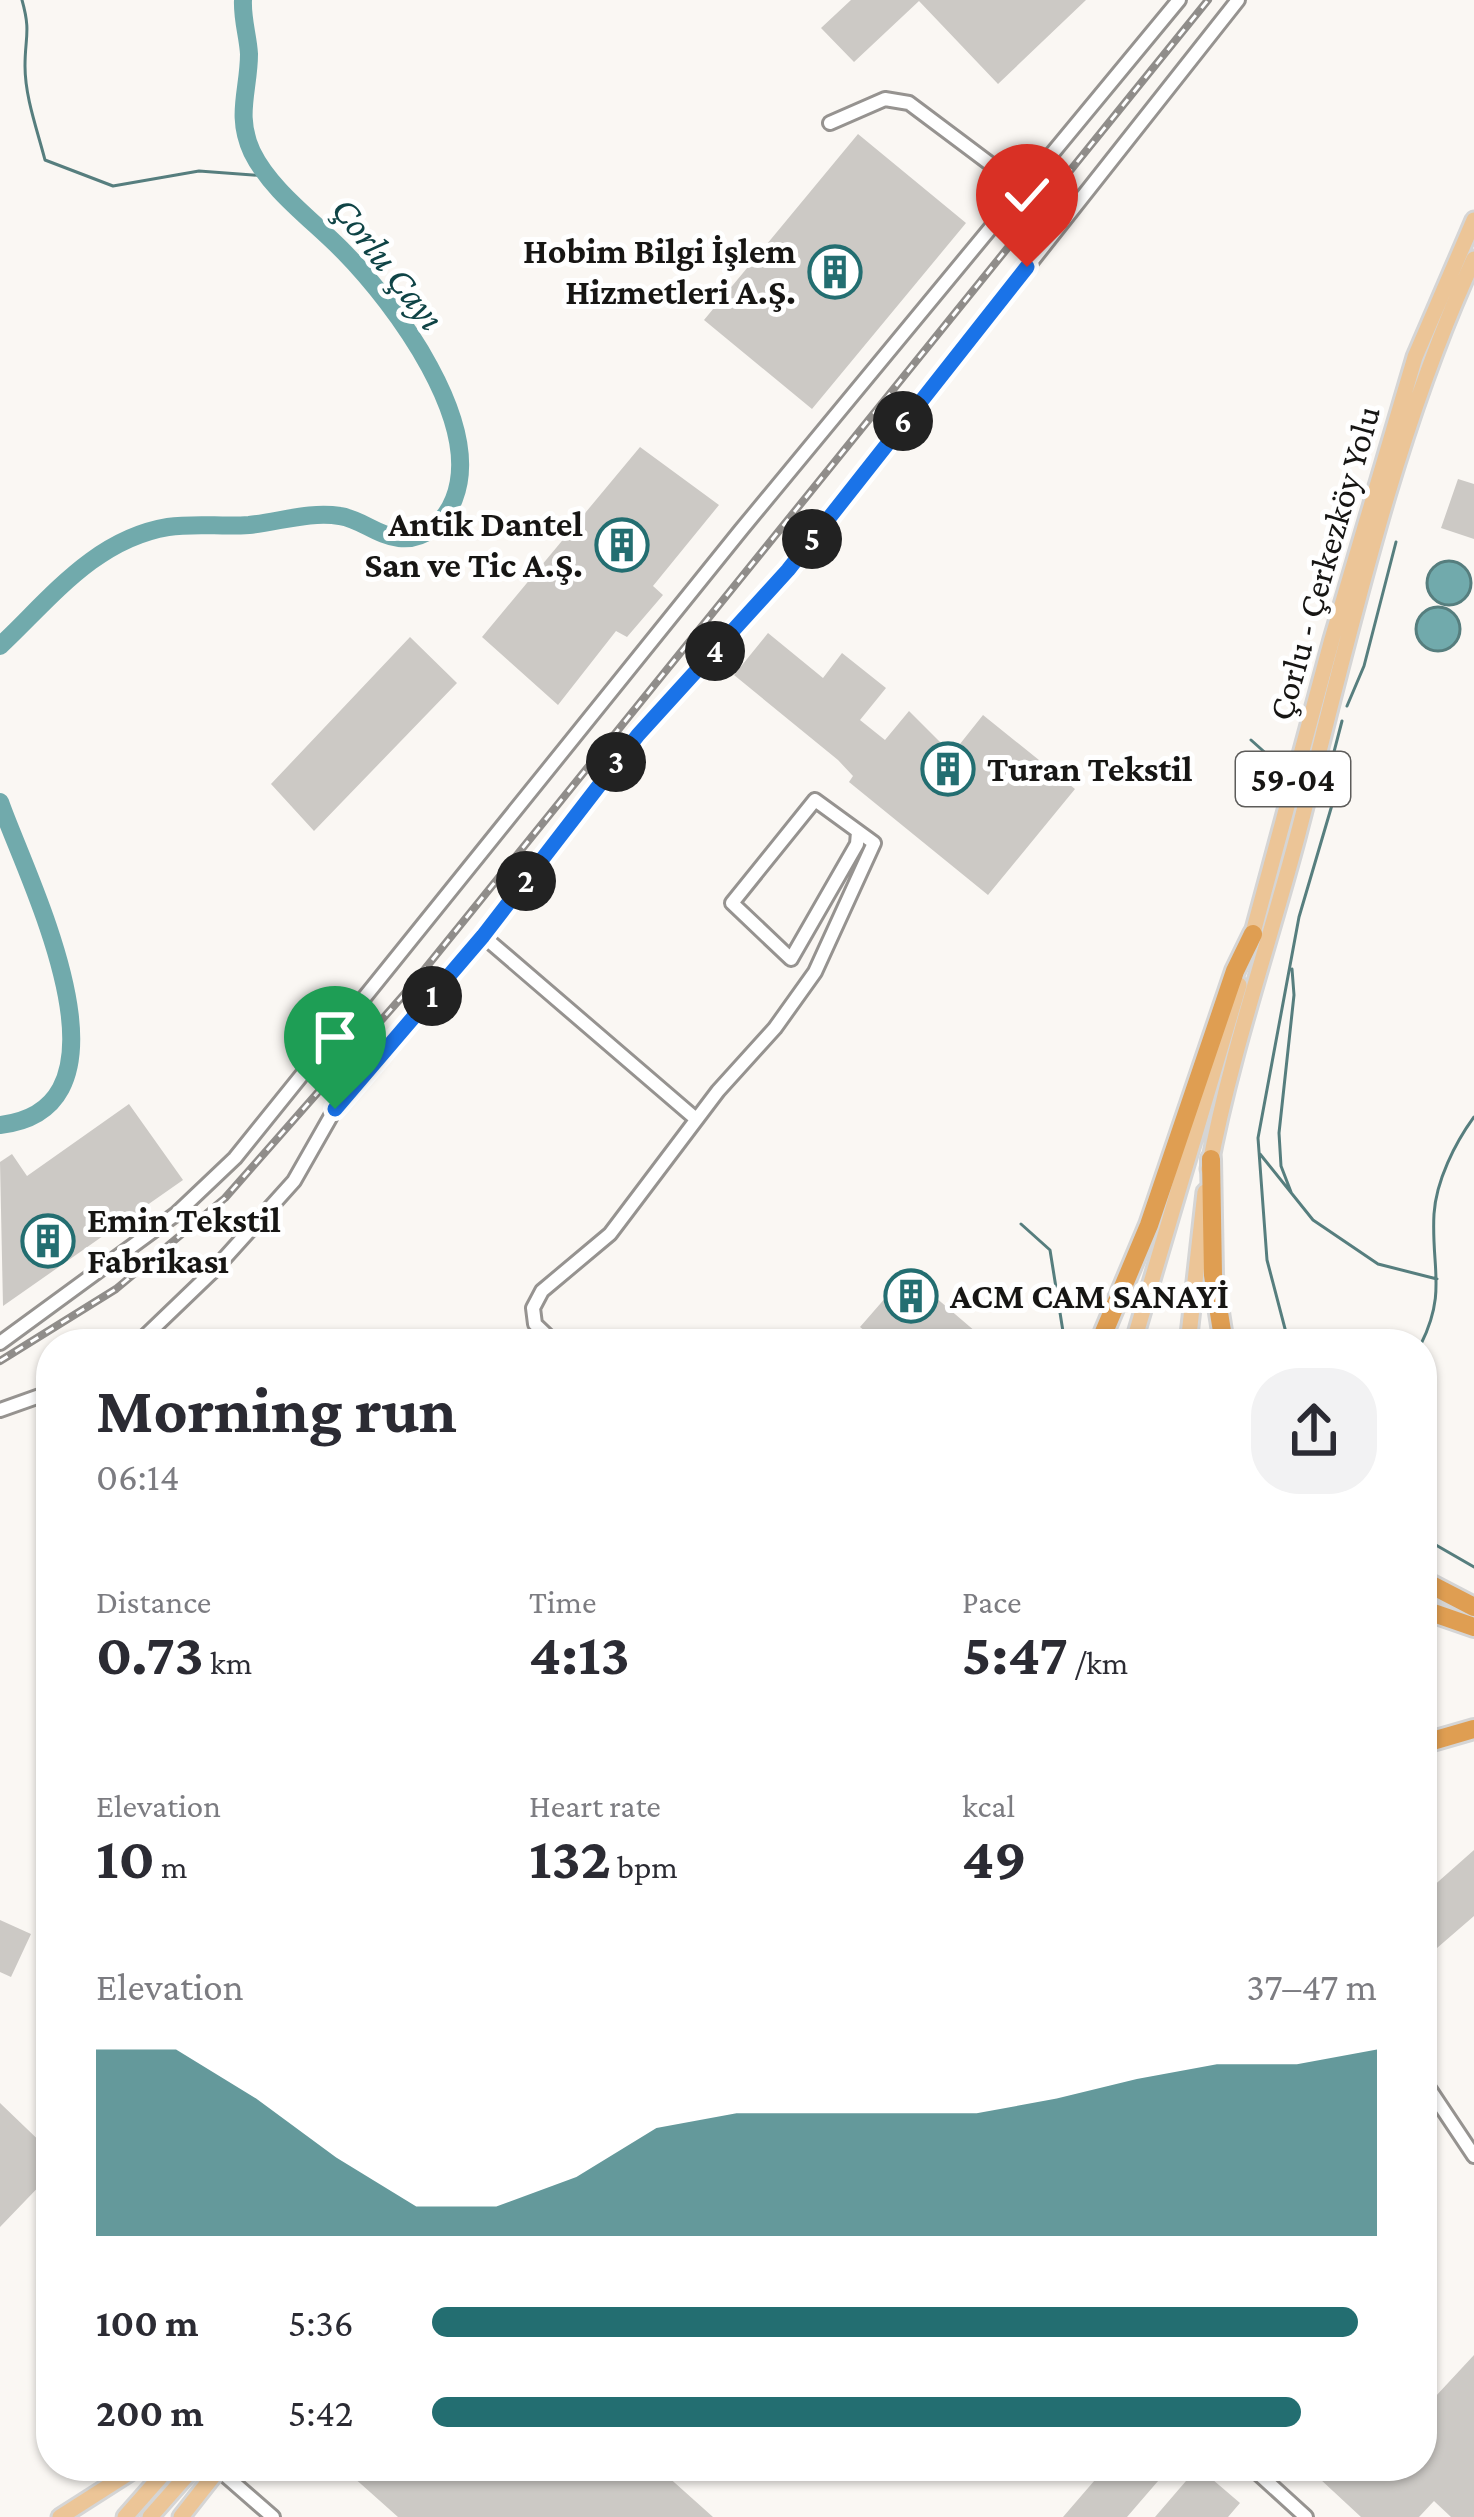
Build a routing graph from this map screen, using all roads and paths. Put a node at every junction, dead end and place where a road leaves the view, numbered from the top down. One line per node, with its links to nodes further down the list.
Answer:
1 (1178, 0): 4 (street)
2 (1238, 0): 9 (street)
3 (830, 123): 4 (street)
4 (1025, 190): 18 (street)
5 (1474, 220): 8 (main road, Çorlu - Çerkezköy Yolu / 59-04)
6 (1474, 259): 11 (main road, Çorlu - Çerkezköy Yolu / 59-04)
7 (858, 832): 7 (street); 10 (street)
8 (1252, 934): 14 (highway); 15 (main road, Çorlu - Çerkezköy Yolu / 59-04)
9 (483, 936): 10 (street); 12 (street)
10 (696, 1119): 13 (street)
11 (1211, 1159): 16 (main road, Çorlu - Çerkezköy Yolu / 59-04); 17 (highway)
12 (153, 1329)
13 (540, 1329)
14 (1105, 1329)
15 (1138, 1329)
16 (1190, 1329)
17 (1222, 1329)
18 (0, 1343)
19 (36, 1397): 20 (street)
20 (0, 1410)
21 (1437, 1591): 22 (highway)
22 (1474, 1608)
23 (1437, 1615): 24 (highway)
24 (1474, 1627)
25 (1474, 1729): 26 (highway)
26 (1437, 1740)
27 (1437, 2100): 28 (street)
28 (1474, 2156)
29 (116, 2481): 35 (main road)
30 (157, 2481): 36 (main road)
31 (182, 2481): 37 (main road)
32 (210, 2481): 38 (main road)
33 (234, 2481): 39 (street)
34 (1266, 2481): 40 (street)
35 (60, 2517)
36 (125, 2517)
37 (150, 2517)
38 (181, 2517)
39 (273, 2517)
40 (1306, 2517)

